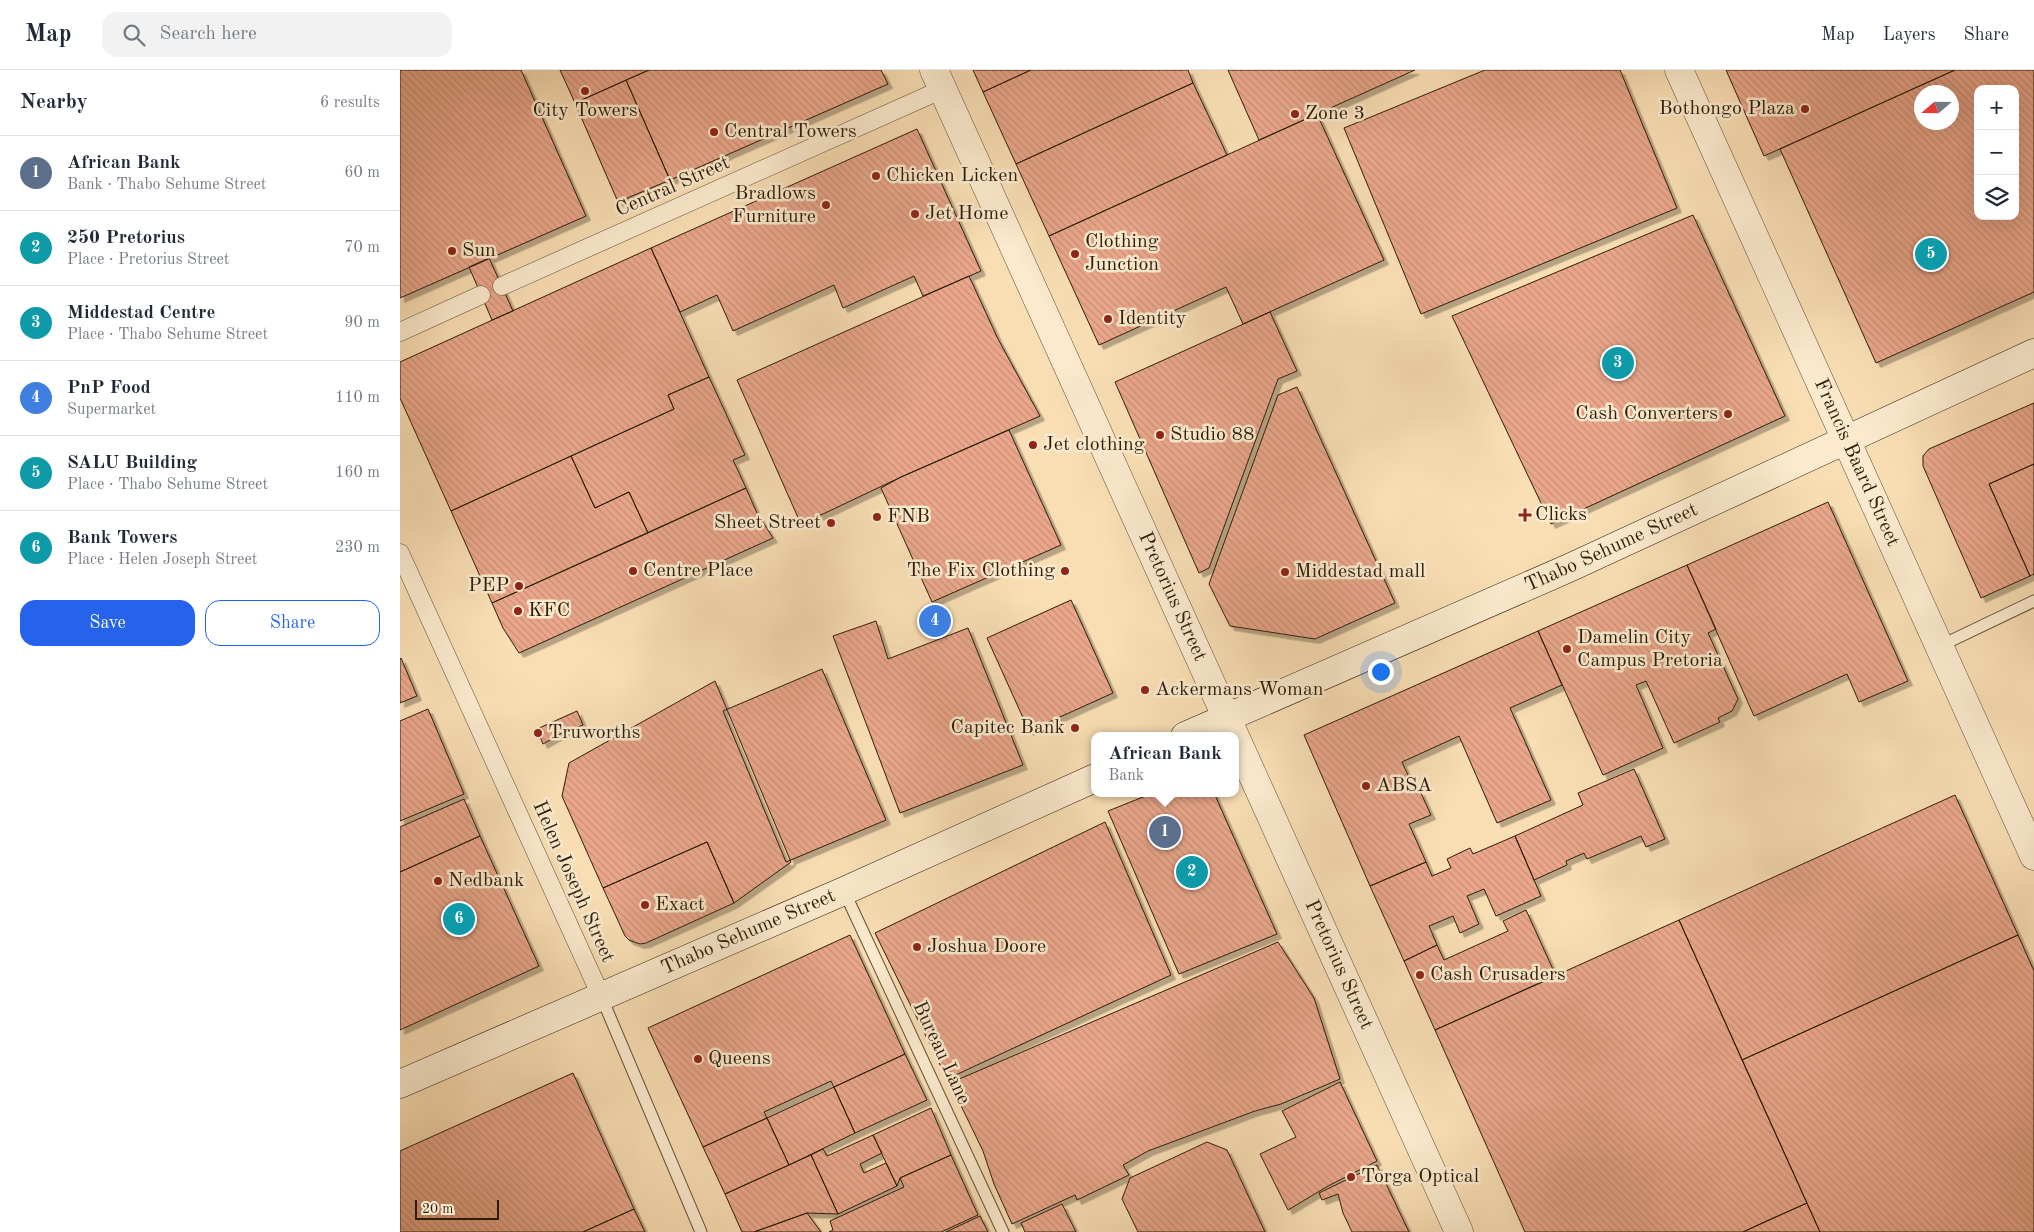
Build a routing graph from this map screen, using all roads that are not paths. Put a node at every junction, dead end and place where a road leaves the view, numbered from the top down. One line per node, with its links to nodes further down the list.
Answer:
1 (1679, 70): 7 (street, Francis Baard Street)
2 (939, 80): 3 (street, Central Street); 11 (street, Pretorius Street)
3 (502, 286)
4 (482, 295): 5 (street)
5 (400, 332)
6 (2034, 353): 7 (street, Thabo Sehume Street)
7 (1846, 439): 10 (street, Francis Baard Street); 11 (street, Thabo Sehume Street)
8 (400, 553): 18 (street, Helen Joseph Street)
9 (2034, 601): 10 (lane)
10 (1940, 646): 16 (street, Francis Baard Street)
11 (1227, 716): 12 (street, Thabo Sehume Street); 13 (street, Pretorius Street)
12 (1193, 732)
13 (1234, 732)
14 (1239, 743): 22 (street, Pretorius Street)
15 (1091, 780): 17 (street, Thabo Sehume Street)
16 (2034, 856)
17 (844, 891): 18 (street, Thabo Sehume Street); 21 (lane, Bureau Lane)
18 (601, 996): 19 (street, Thabo Sehume Street); 20 (lane, Helen Joseph Street)
19 (400, 1084)
20 (701, 1232)
21 (1003, 1232)
22 (1459, 1232)

